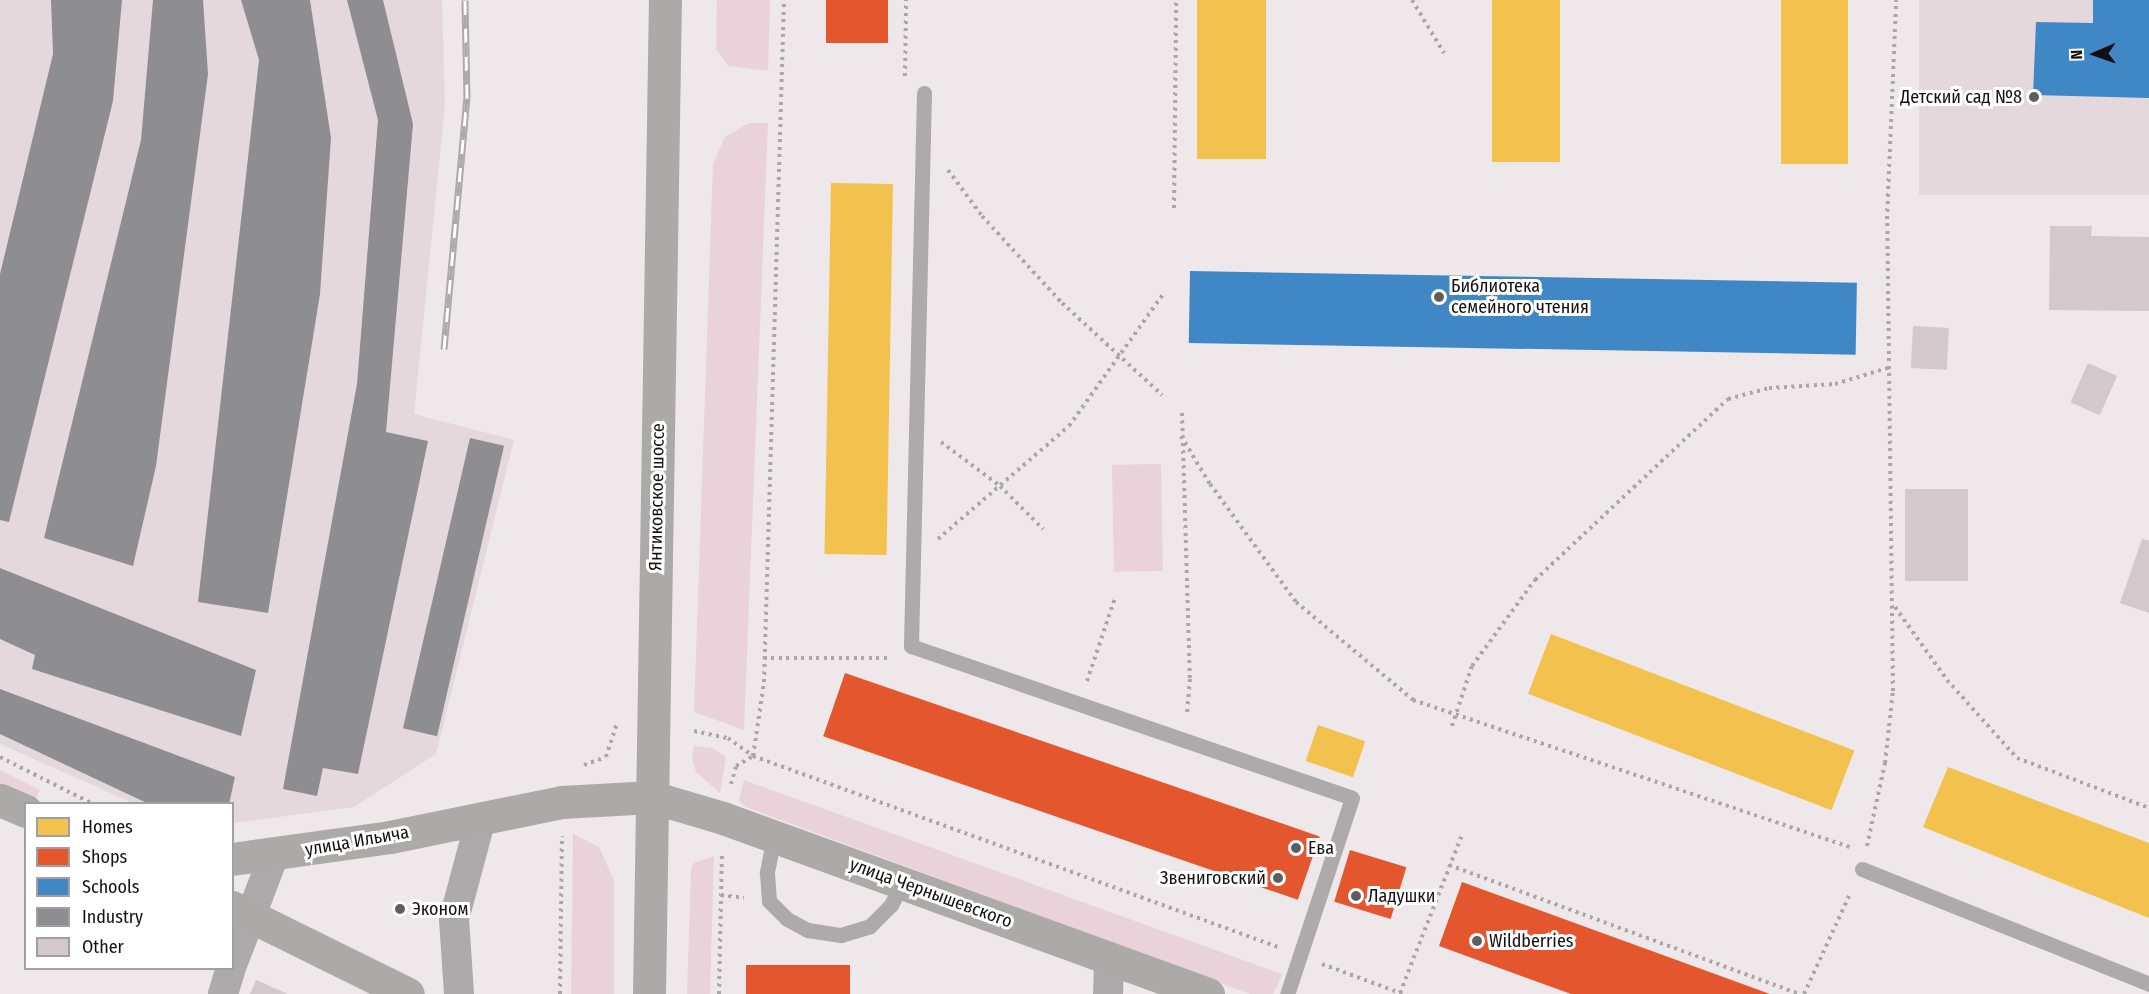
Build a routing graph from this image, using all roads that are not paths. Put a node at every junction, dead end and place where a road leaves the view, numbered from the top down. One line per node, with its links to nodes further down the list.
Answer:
1 (664, 0): 3 (street, Янтиковское шоссе)
2 (924, 93): 23 (lane)
3 (651, 797): 6 (street, улица Ильича); 7 (street, улица Чернышевского); 20 (street, Янтиковское шоссе)
4 (0, 800): 5 (street)
5 (24, 810)
6 (481, 818): 8 (street, улица Ильича); 19 (street)
7 (774, 836): 11 (street, улица Чернышевского); 11 (lane)
8 (274, 855): 9 (street, улица Ильича); 12 (street)
9 (234, 859)
10 (1862, 869): 16 (lane)
11 (902, 882): 14 (street, улица Чернышевского)
12 (243, 912): 13 (street); 18 (street)
13 (234, 957)
14 (1109, 957): 21 (street); 22 (street, улица Чернышевского)
15 (231, 970): 17 (street)
16 (2149, 984)
17 (223, 994)
18 (408, 994)
19 (459, 994)
20 (649, 994)
21 (1108, 994)
22 (1208, 994)
23 (1287, 994)

